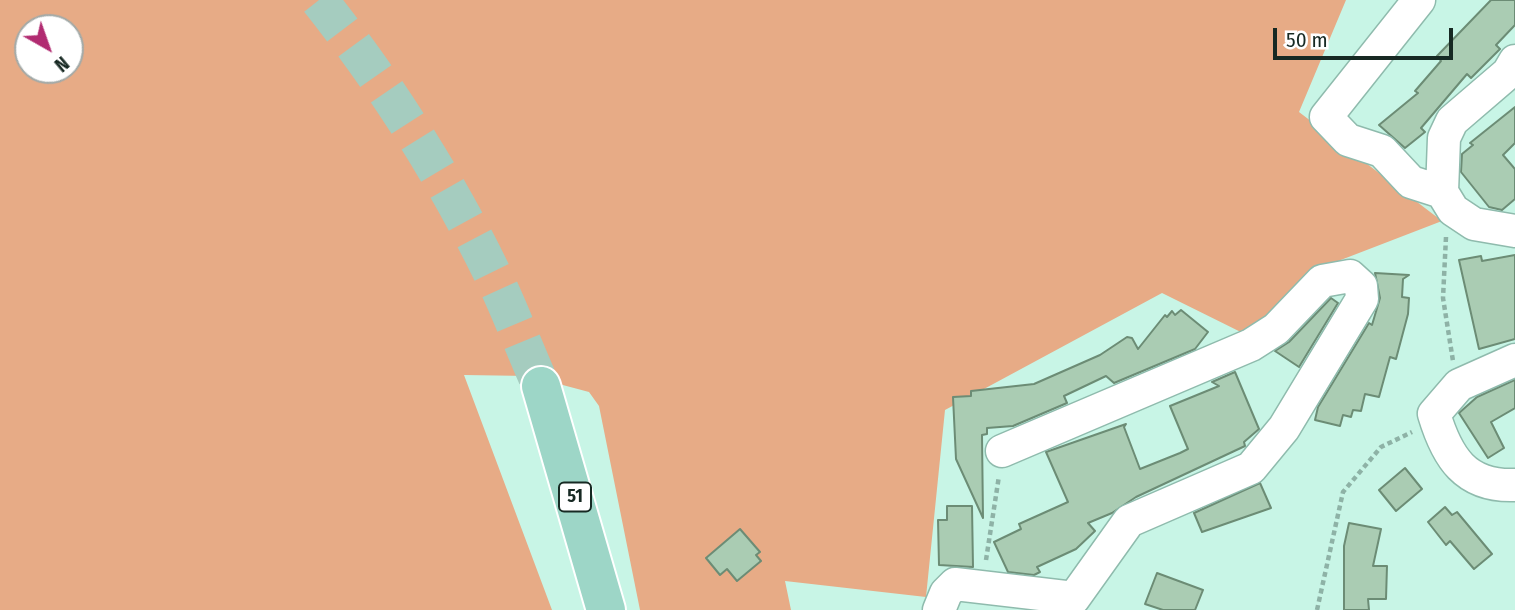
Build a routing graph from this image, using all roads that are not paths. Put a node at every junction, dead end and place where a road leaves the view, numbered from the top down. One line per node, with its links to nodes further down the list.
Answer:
1 (1419, 0): 3 (street)
2 (1515, 61): 3 (street)
3 (1447, 201): 4 (street)
4 (1515, 231)
5 (1515, 359): 8 (street)
6 (541, 386): 9 (main road, 51)
7 (1002, 450): 10 (street)
8 (1515, 485)
9 (606, 610)
10 (939, 610)

